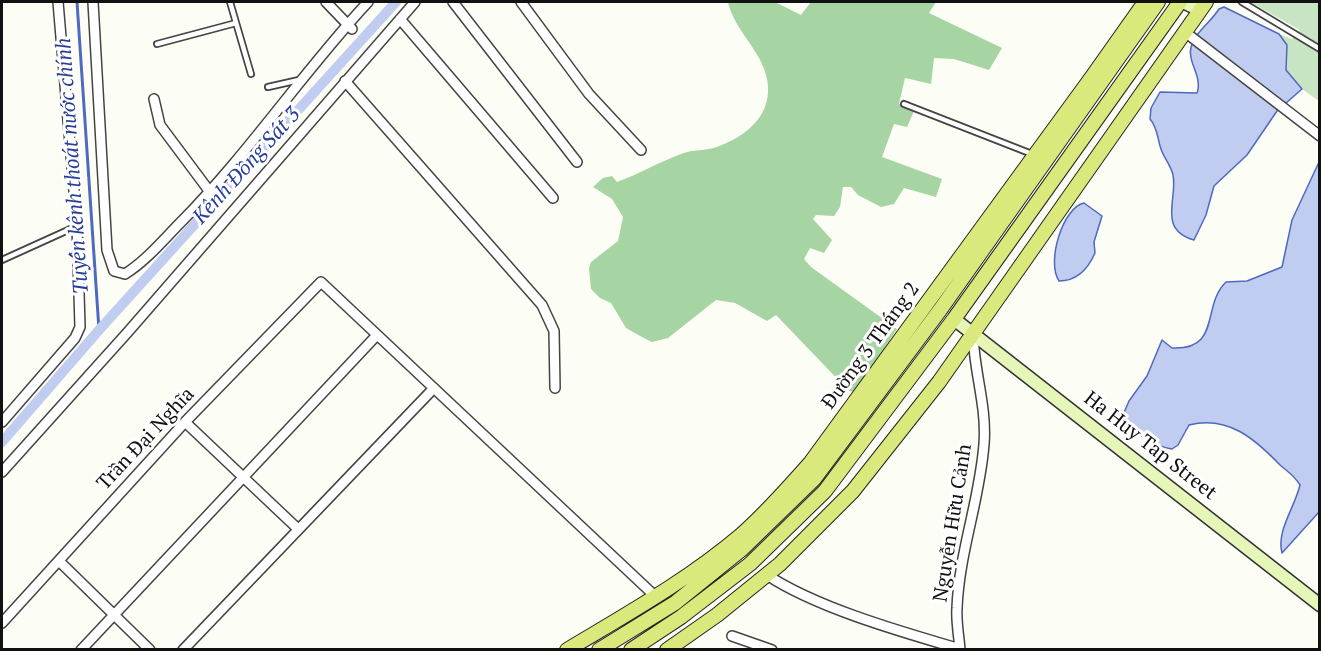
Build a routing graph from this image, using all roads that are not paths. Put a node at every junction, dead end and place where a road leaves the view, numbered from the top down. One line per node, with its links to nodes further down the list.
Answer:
1 (57, 2): 32 (street)
2 (93, 2): 30 (street)
3 (230, 2): 15 (lane)
4 (326, 2): 16 (street)
5 (368, 2): 16 (street)
6 (415, 2): 14 (street)
7 (453, 2): 29 (street)
8 (521, 2): 27 (street)
9 (1145, 2): 28 (main road, Đường 3 Tháng 2)
10 (1158, 2): 35 (main road, Đường 3 Tháng 2)
11 (1182, 2): 13 (street); 36 (main road)
12 (1242, 2): 19 (lane)
13 (1203, 6): 17 (main road)
14 (400, 19): 22 (street); 31 (street)
15 (236, 22): 18 (lane); 20 (lane)
16 (350, 27): 21 (street)
17 (1185, 32): 26 (street); 37 (main road)
18 (157, 44)
19 (1320, 49)
20 (251, 74)
21 (300, 80): 23 (lane); 30 (street)
22 (345, 81): 40 (street); 43 (street)
23 (268, 87)
24 (154, 99): 30 (street)
25 (904, 104): 28 (lane)
26 (1320, 136)
27 (641, 150)
28 (1035, 155): 34 (main road, Đường 3 Tháng 2)
29 (577, 162)
30 (210, 192)
31 (553, 198)
32 (77, 226): 33 (lane); 41 (street)
33 (2, 261)
34 (927, 302): 35 (main road); 48 (main road, Đường 3 Tháng 2)
35 (940, 310): 36 (main road); 58 (main road, Đường 3 Tháng 2)
36 (954, 319): 37 (street, Ha Huy Tap Street); 59 (main road)
37 (973, 332): 47 (main road); 49 (street, Ha Huy Tap Street); 53 (street, Nguyễn Hữu Cảnh)
38 (377, 335): 39 (street); 42 (street, Trần Đại Nghĩa); 44 (street)
39 (434, 388): 45 (street); 48 (street)
40 (555, 388)
41 (2, 422)
42 (184, 422): 44 (street); 46 (street, Trần Đại Nghĩa)
43 (2, 472)
44 (243, 477): 45 (street); 50 (street)
45 (298, 529): 56 (street)
46 (59, 561): 50 (street); 51 (street, Trần Đại Nghĩa)
47 (767, 575): 53 (street); 60 (main road)
48 (656, 597): 57 (main road, Đường 3 Tháng 2)
49 (1320, 605)
50 (114, 614): 54 (street); 55 (street)
51 (2, 623)
52 (732, 636): 61 (street)
53 (960, 649)
54 (81, 650)
55 (150, 650)
56 (183, 650)
57 (567, 650)
58 (600, 650)
59 (631, 650)
60 (668, 650)
61 (772, 650)

